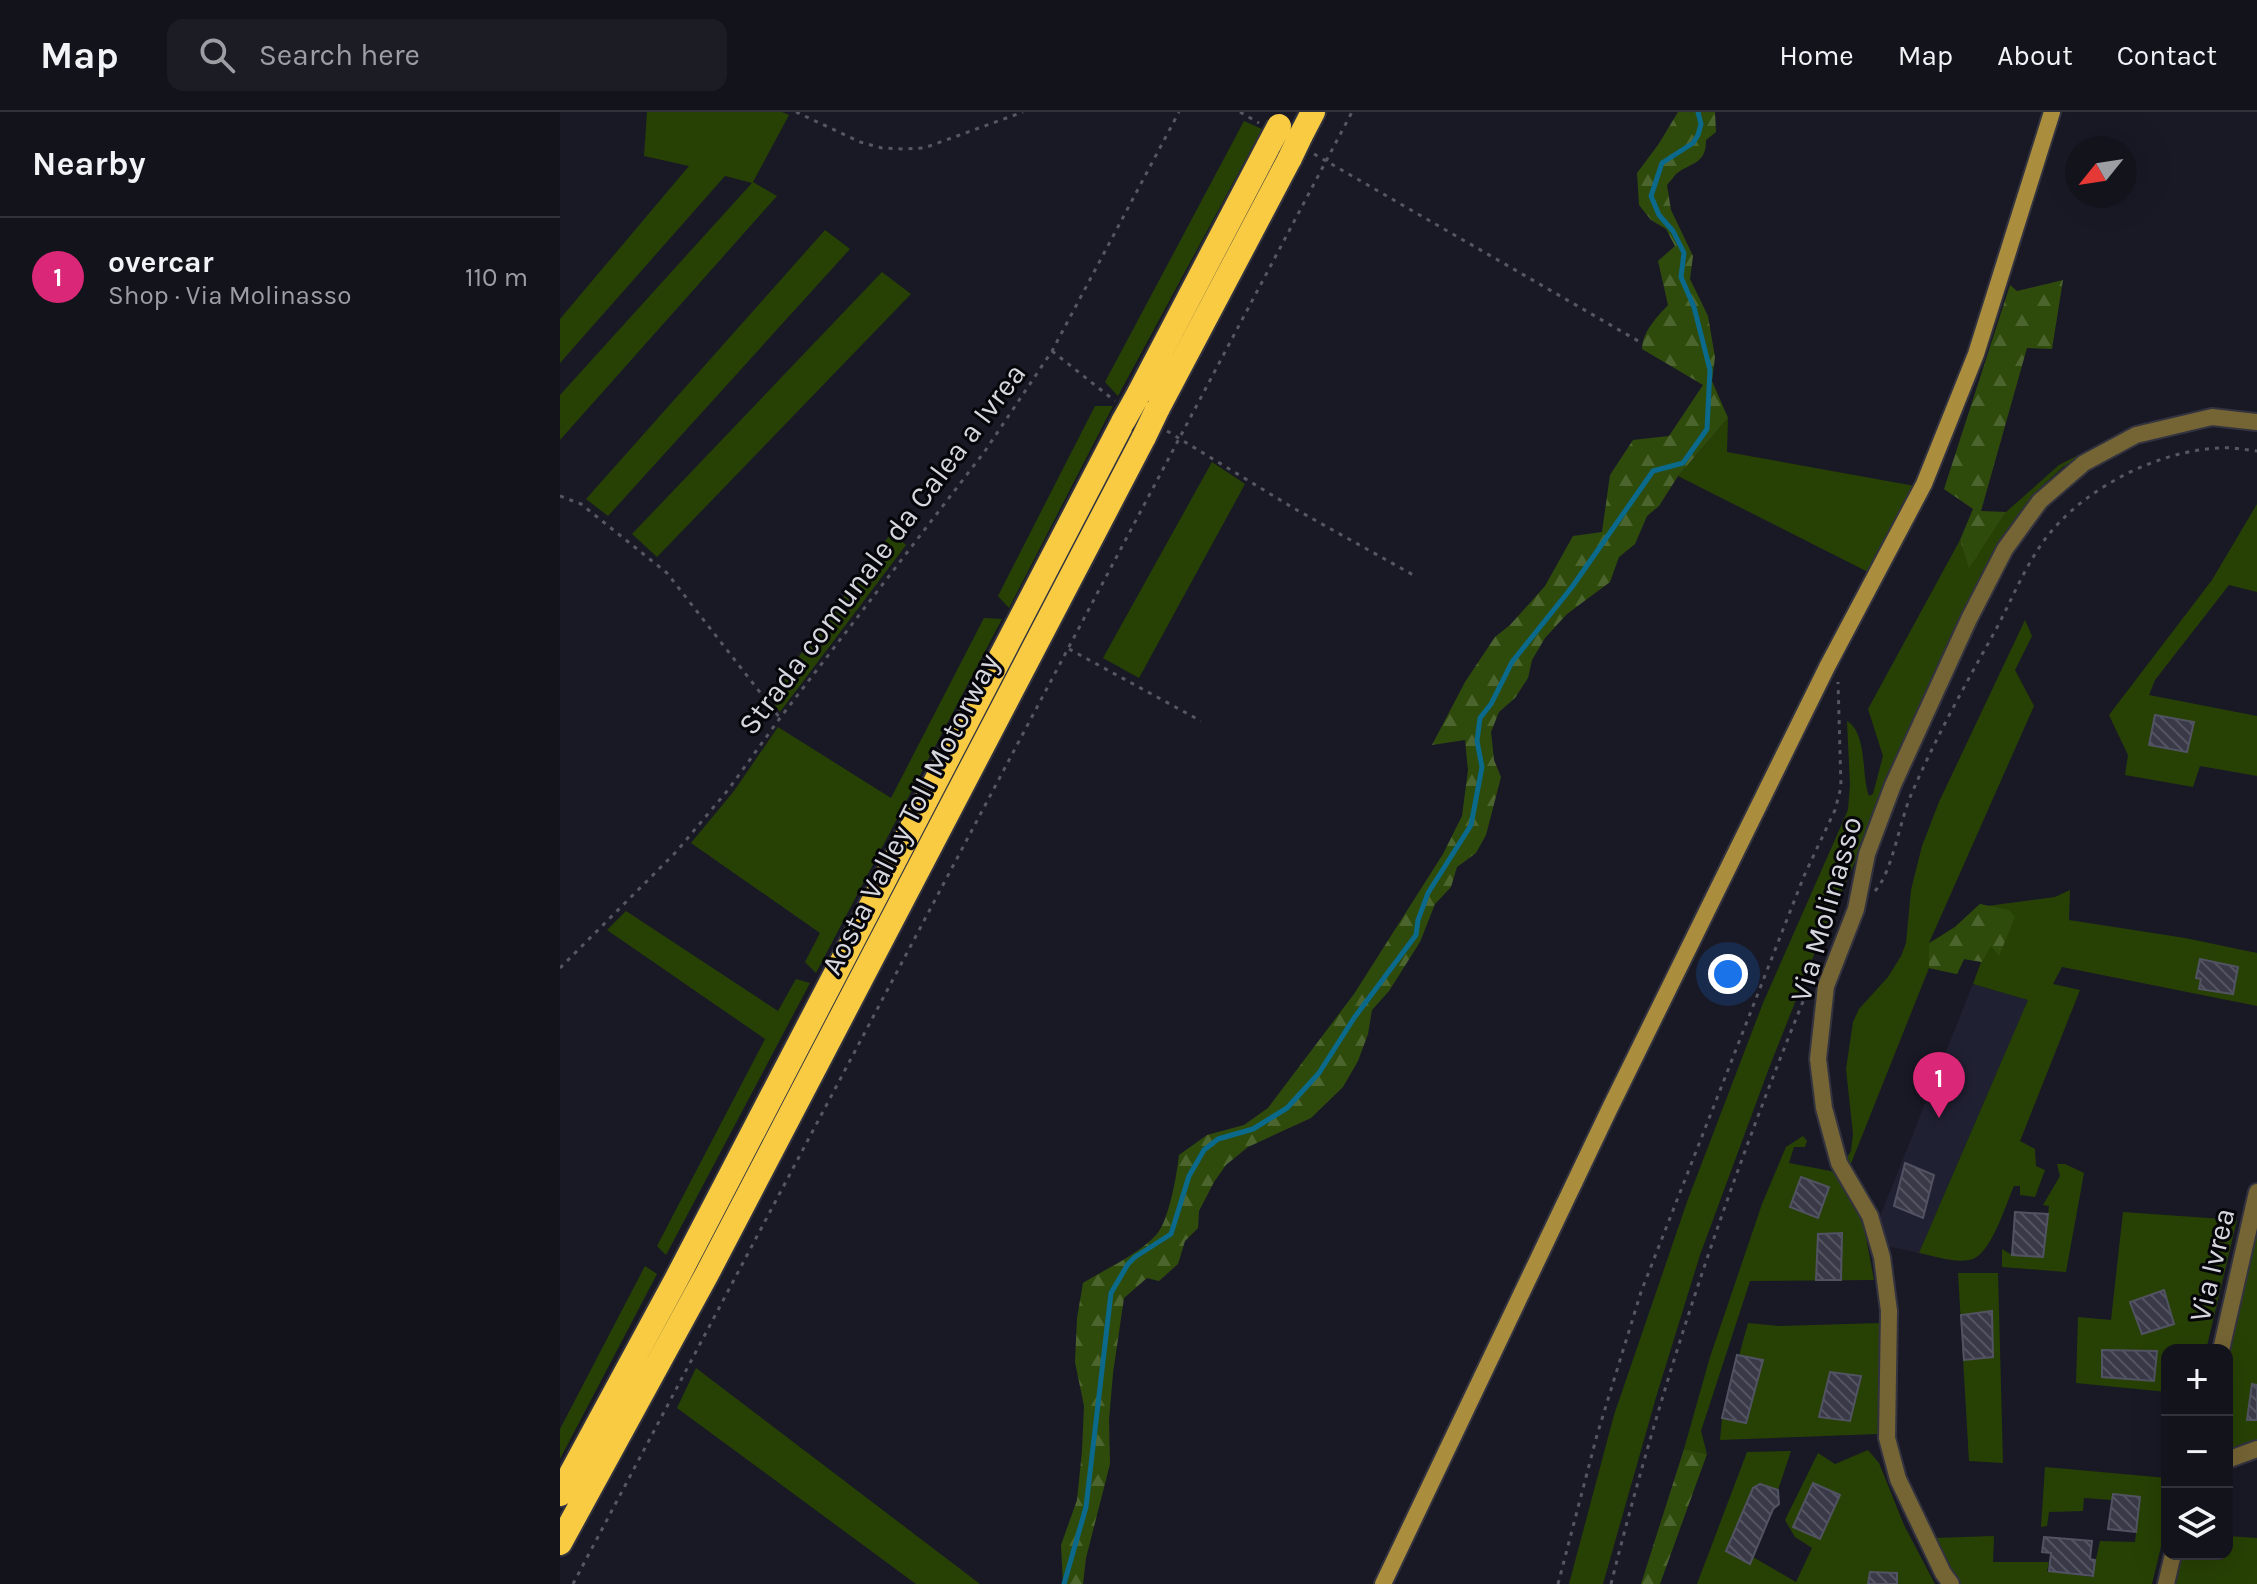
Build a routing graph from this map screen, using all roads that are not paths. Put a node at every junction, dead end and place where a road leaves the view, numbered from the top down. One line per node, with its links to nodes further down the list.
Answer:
1 (1313, 112): 3 (highway, Aosta Valley Toll Motorway)
2 (2052, 112): 15 (main road)
3 (1285, 136): 4 (highway, Aosta Valley Toll Motorway)
4 (1148, 403): 6 (highway, Aosta Valley Toll Motorway, bridge); 6 (highway, Aosta Valley Toll Motorway, bridge)
5 (2257, 422): 16 (street, Via Molinasso)
6 (1027, 631): 8 (highway, Aosta Valley Toll Motorway); 8 (highway, Aosta Valley Toll Motorway)
7 (2257, 1192): 9 (street, Via Ivrea)
8 (691, 1278): 12 (highway, Aosta Valley Toll Motorway); 13 (highway, Aosta Valley Toll Motorway)
9 (2222, 1344)
10 (2257, 1449): 11 (street)
11 (2233, 1458)
12 (560, 1494)
13 (562, 1540)
14 (2172, 1560): 17 (street)
15 (1383, 1584)
16 (1951, 1584)
17 (2166, 1584)

